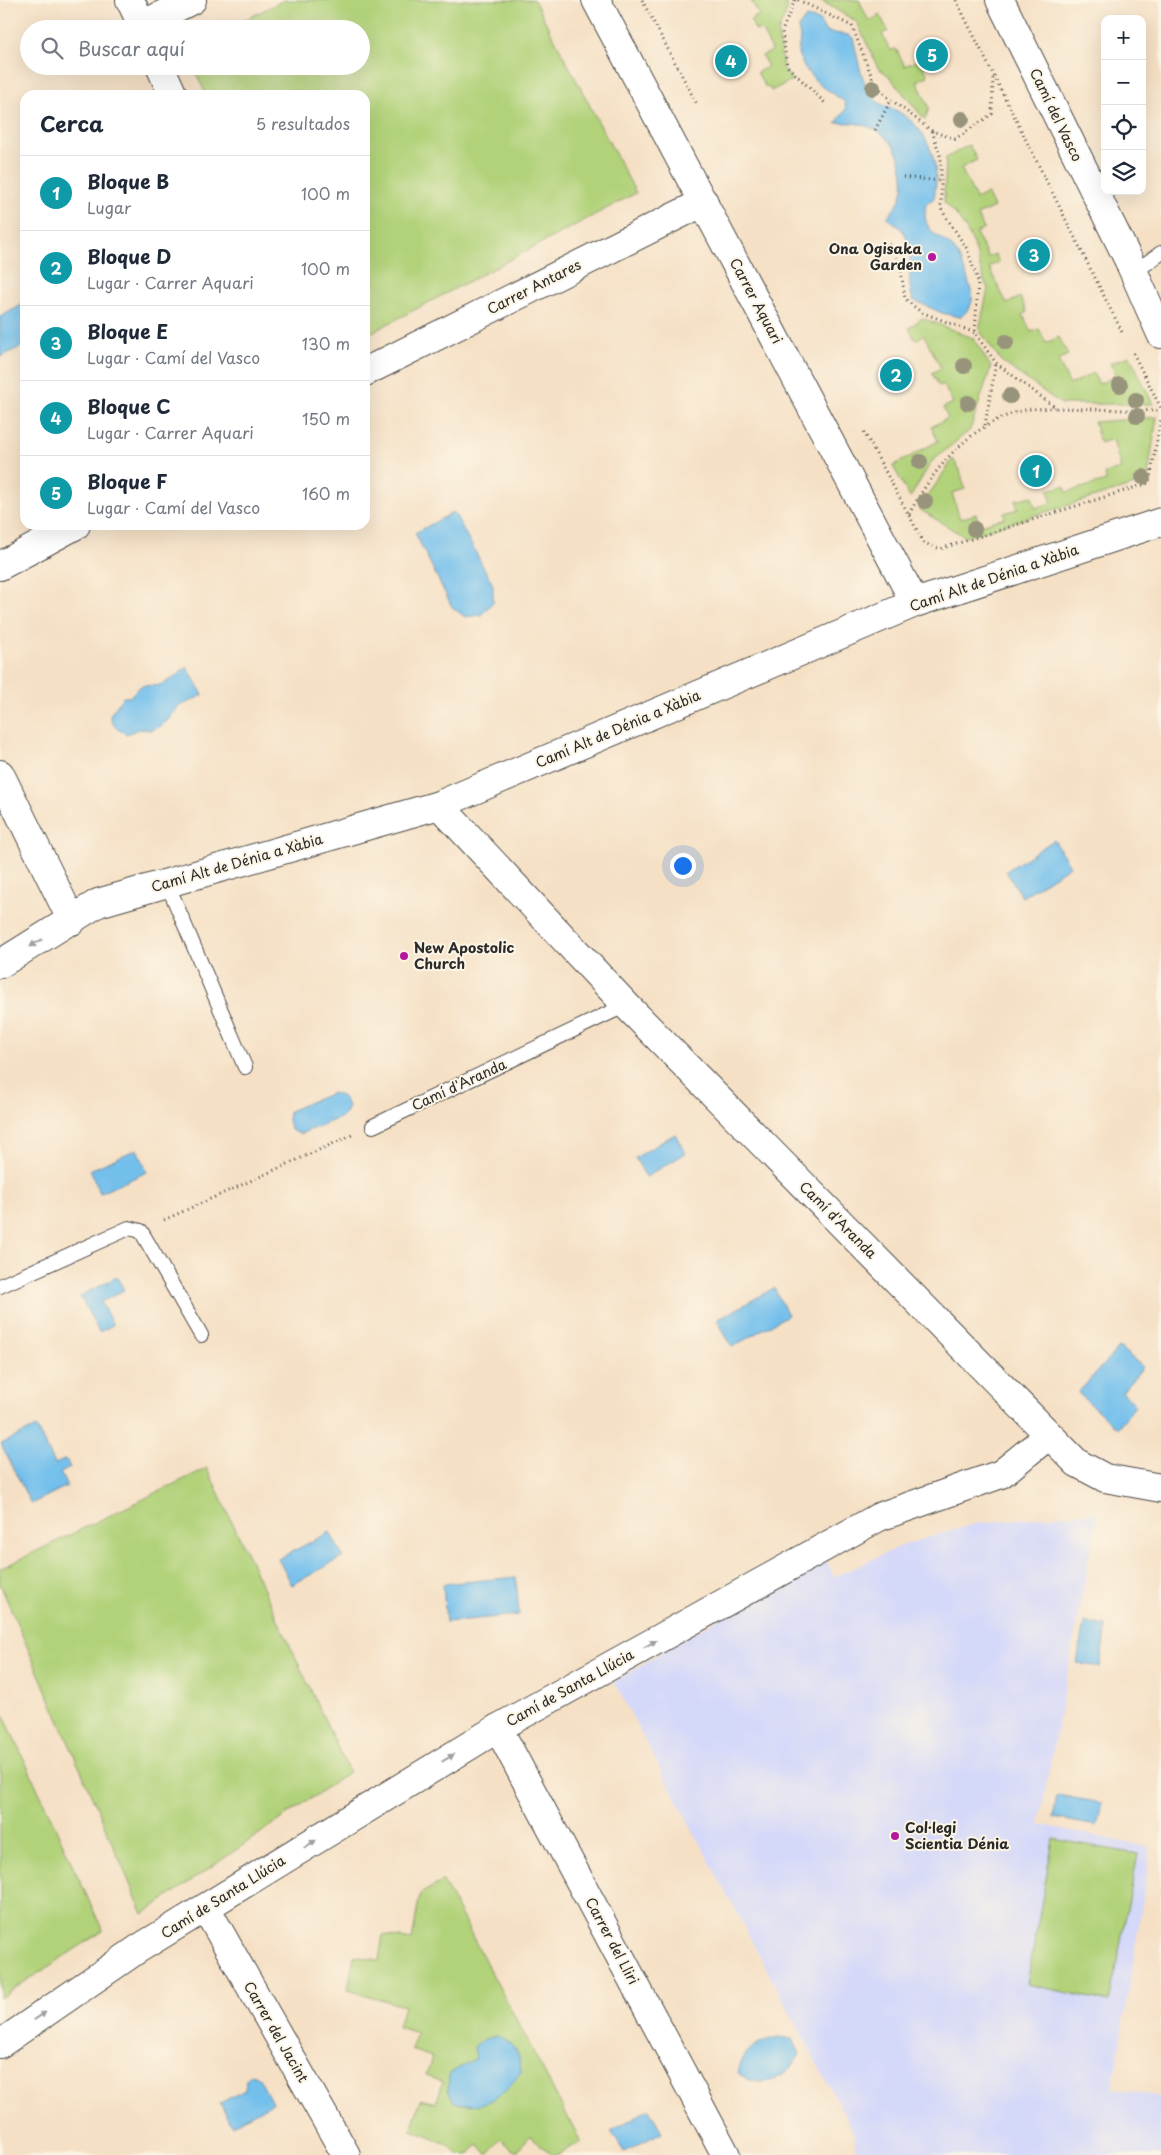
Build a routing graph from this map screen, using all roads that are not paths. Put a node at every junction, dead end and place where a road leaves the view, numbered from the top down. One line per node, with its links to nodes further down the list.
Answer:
1 (130, 0): 5 (street)
2 (192, 0): 6 (street)
3 (596, 0): 9 (street, Carrer Aquari)
4 (1003, 1): 11 (street, Camí del Vasco)
5 (140, 20)
6 (156, 20)
7 (164, 75): 8 (street)
8 (171, 90)
9 (704, 202): 13 (street, Carrer Antares); 17 (street, Carrer Aquari)
10 (1161, 253): 11 (lane)
11 (1133, 273): 12 (street, Camí del Vasco)
12 (1161, 334)
13 (370, 369)
14 (1161, 522): 17 (street, Camí Alt de Dénia a Xàbia)
15 (67, 530): 16 (street)
16 (0, 566)
17 (915, 603): 19 (street, Camí Alt de Dénia a Xàbia)
18 (0, 774): 21 (street)
19 (439, 805): 20 (street, Camí Alt de Dénia a Xàbia); 23 (street, Camí d'Aranda)
20 (167, 883): 21 (street, Camí Alt de Dénia a Xàbia); 24 (lane)
21 (72, 921): 22 (street, Camí Alt de Dénia a Xàbia, one-way to 22)
22 (0, 964)
23 (626, 1005): 25 (lane, Camí d'Aranda); 28 (street, Camí d'Aranda)
24 (245, 1067)
25 (377, 1124)
26 (0, 1286): 27 (lane)
27 (201, 1336)
28 (1049, 1435): 29 (street); 30 (street, Camí de Santa Llúcia, one-way to 28)
29 (1161, 1488)
30 (498, 1728): 31 (street, Camí de Santa Llúcia, one-way to 30); 34 (street, Carrer del Lliri)
31 (206, 1908): 32 (street, Camí de Santa Llúcia, one-way to 31); 33 (street, Carrer del Jacint)
32 (0, 2044)
33 (346, 2155)
34 (726, 2155)

